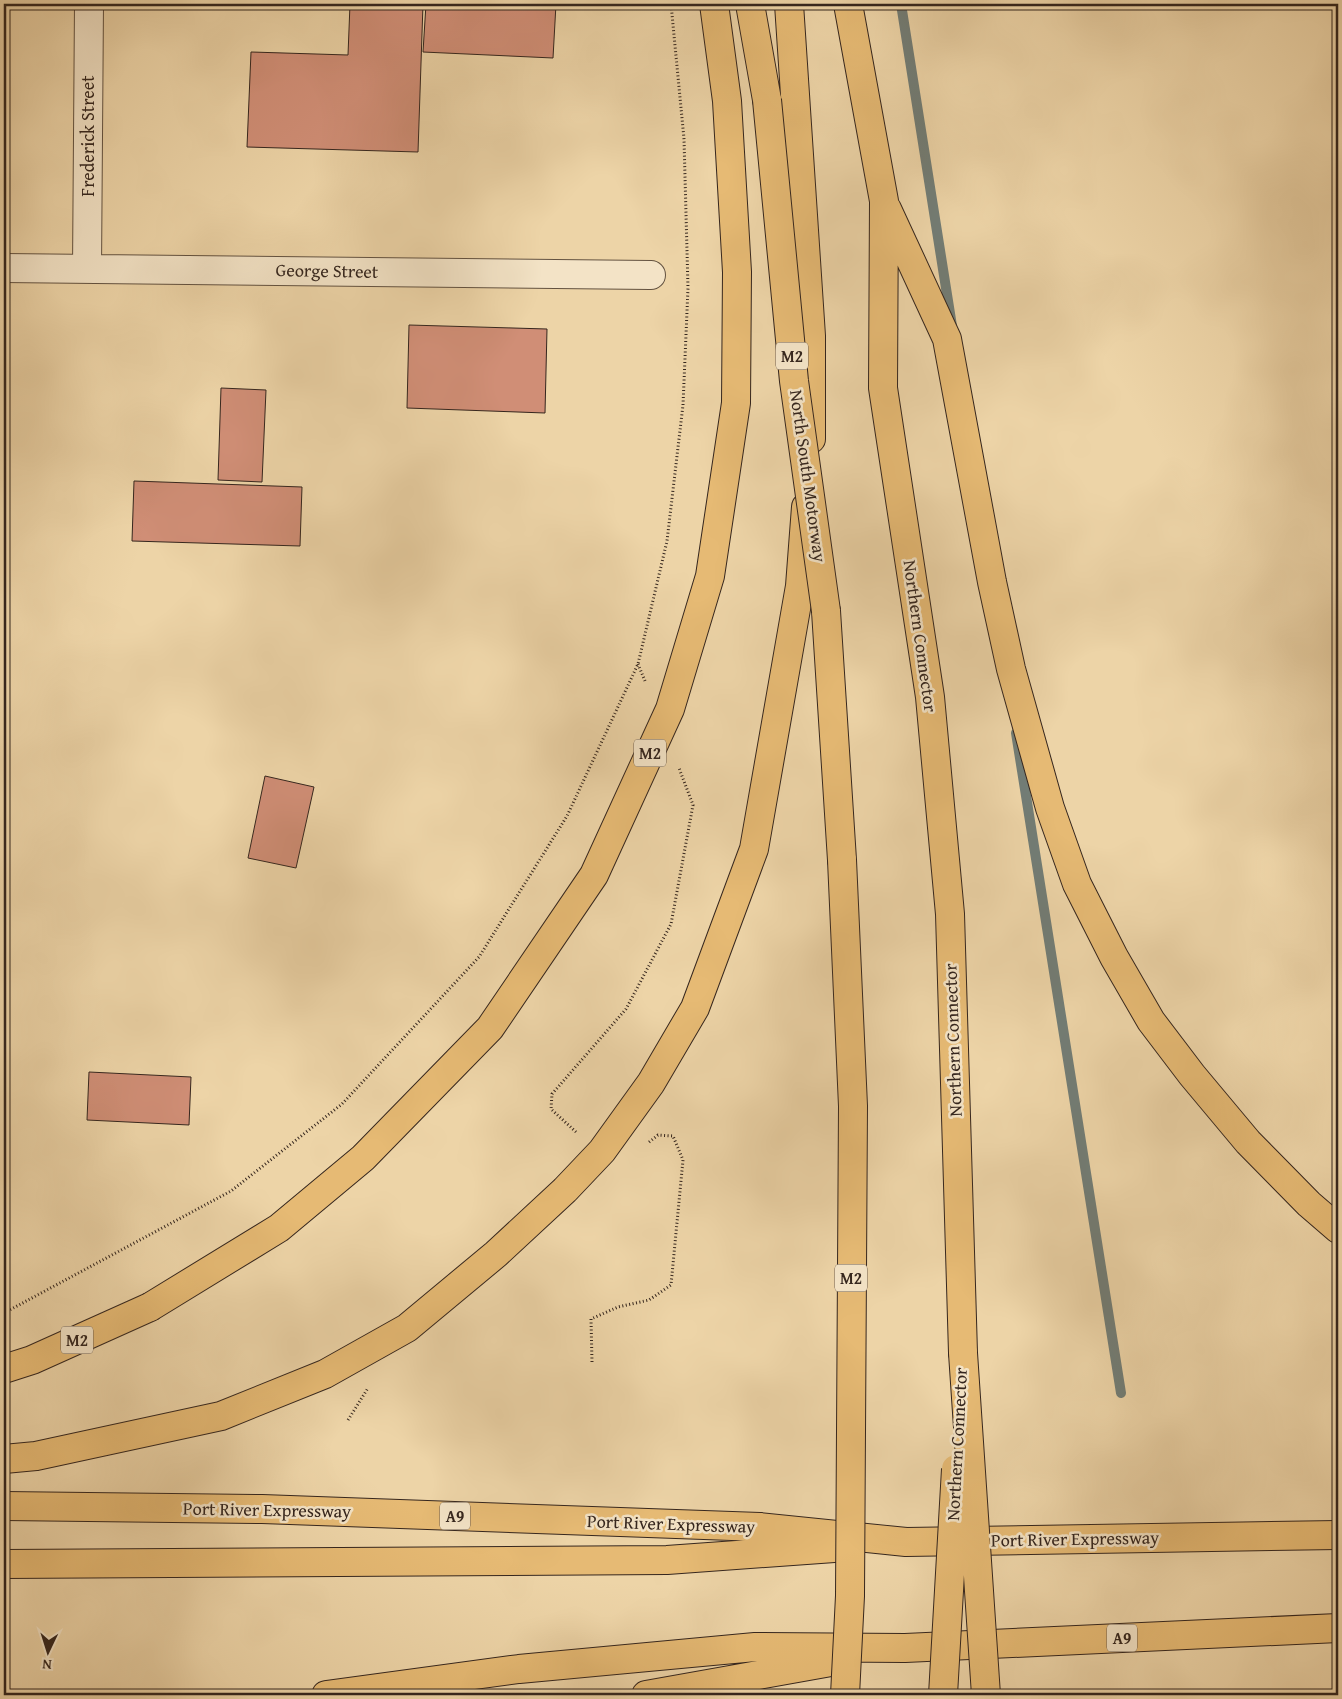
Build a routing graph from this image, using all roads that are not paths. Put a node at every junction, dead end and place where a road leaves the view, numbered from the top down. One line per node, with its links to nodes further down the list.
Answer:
1 (90, 4): 8 (street, Frederick Street)
2 (714, 4): 12 (highway, M2, bridge)
3 (750, 4): 22 (highway, North South Motorway / M2, bridge)
4 (789, 4): 13 (highway)
5 (848, 4): 6 (highway)
6 (884, 201): 10 (highway); 11 (highway, Northern Connector)
7 (4, 268): 8 (street, George Street)
8 (87, 268): 9 (street, George Street)
9 (651, 275)
10 (1338, 1229)
11 (962, 1353): 23 (highway, Northern Connector, bridge); 24 (highway, bridge)
12 (4, 1369)
13 (4, 1459)
14 (4, 1506): 16 (highway, Port River Expressway / A9)
15 (1338, 1535): 16 (highway, Port River Expressway / A9)
16 (906, 1542): 17 (highway)
17 (4, 1564)
18 (1338, 1628): 19 (highway, A9)
19 (905, 1648): 20 (highway, A9); 21 (highway)
20 (326, 1695)
21 (646, 1695)
22 (845, 1695)
23 (943, 1695)
24 (986, 1695)

